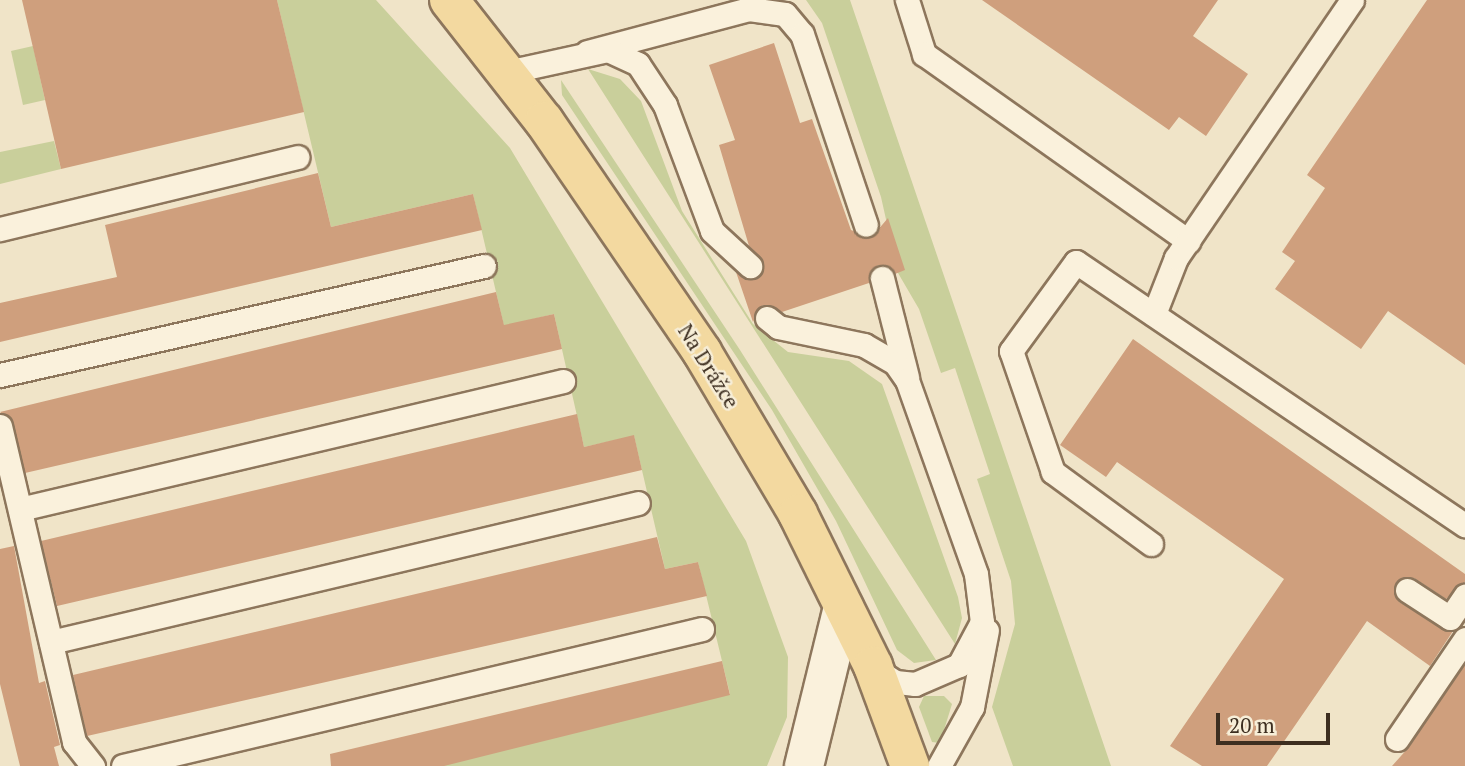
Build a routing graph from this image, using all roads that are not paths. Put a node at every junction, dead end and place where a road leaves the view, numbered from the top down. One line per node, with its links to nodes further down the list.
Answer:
1 (449, 0): 5 (main road, Na Drážce)
2 (906, 0): 9 (lane)
3 (1352, 0): 9 (lane)
4 (587, 52): 5 (lane); 7 (lane); 11 (lane)
5 (508, 72): 26 (main road, Na Drážce)
6 (297, 157): 8 (lane)
7 (866, 225)
8 (0, 229)
9 (1188, 241): 13 (lane)
10 (484, 266): 15 (lane)
11 (750, 266)
12 (882, 278): 16 (lane)
13 (1154, 314): 21 (lane); 22 (lane)
14 (767, 318): 16 (lane)
15 (0, 375)
16 (907, 380): 25 (lane)
17 (563, 381): 20 (lane)
18 (0, 426): 20 (lane)
19 (638, 503): 29 (lane)
20 (20, 509): 29 (lane)
21 (1465, 526)
22 (1151, 544)
23 (1407, 590): 24 (lane)
24 (1465, 596)
25 (984, 604): 30 (lane); 36 (lane)
26 (844, 607): 30 (main road, Na Drážce); 34 (street)
27 (702, 629): 33 (lane)
28 (1465, 639): 31 (lane)
29 (51, 642): 32 (lane)
30 (873, 666): 35 (main road, Na Drážce)
31 (1397, 739)
32 (93, 766)
33 (123, 766)
34 (804, 766)
35 (910, 766)
36 (939, 766)

